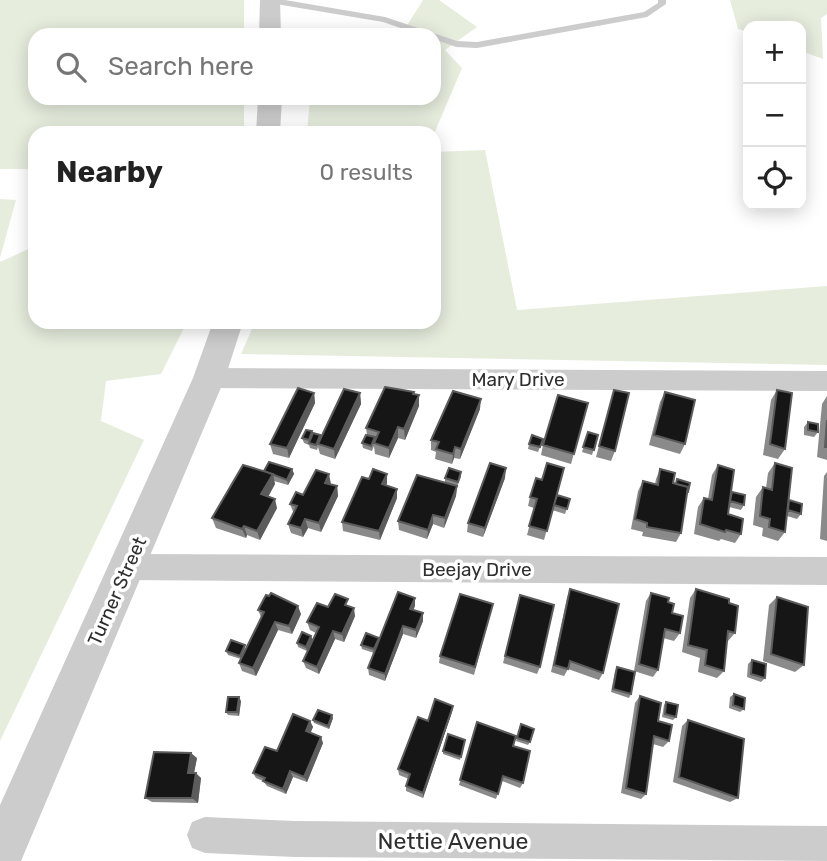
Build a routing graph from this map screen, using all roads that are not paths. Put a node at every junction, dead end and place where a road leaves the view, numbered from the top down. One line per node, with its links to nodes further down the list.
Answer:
1 (270, 0): 3 (street); 4 (lane)
2 (662, 0): 5 (lane)
3 (270, 28)
4 (409, 28)
5 (441, 39)
6 (270, 105): 7 (street)
7 (268, 126)
8 (226, 329): 9 (street, Turner Street)
9 (209, 377): 10 (street, Mary Drive); 11 (street, Turner Street)
10 (827, 381)
11 (127, 567): 12 (street, Beejay Drive); 16 (street, Turner Street)
12 (827, 571)
13 (205, 835): 15 (street, Nettie Avenue)
14 (827, 844): 15 (street, Nettie Avenue)
15 (290, 850)
16 (0, 857)

